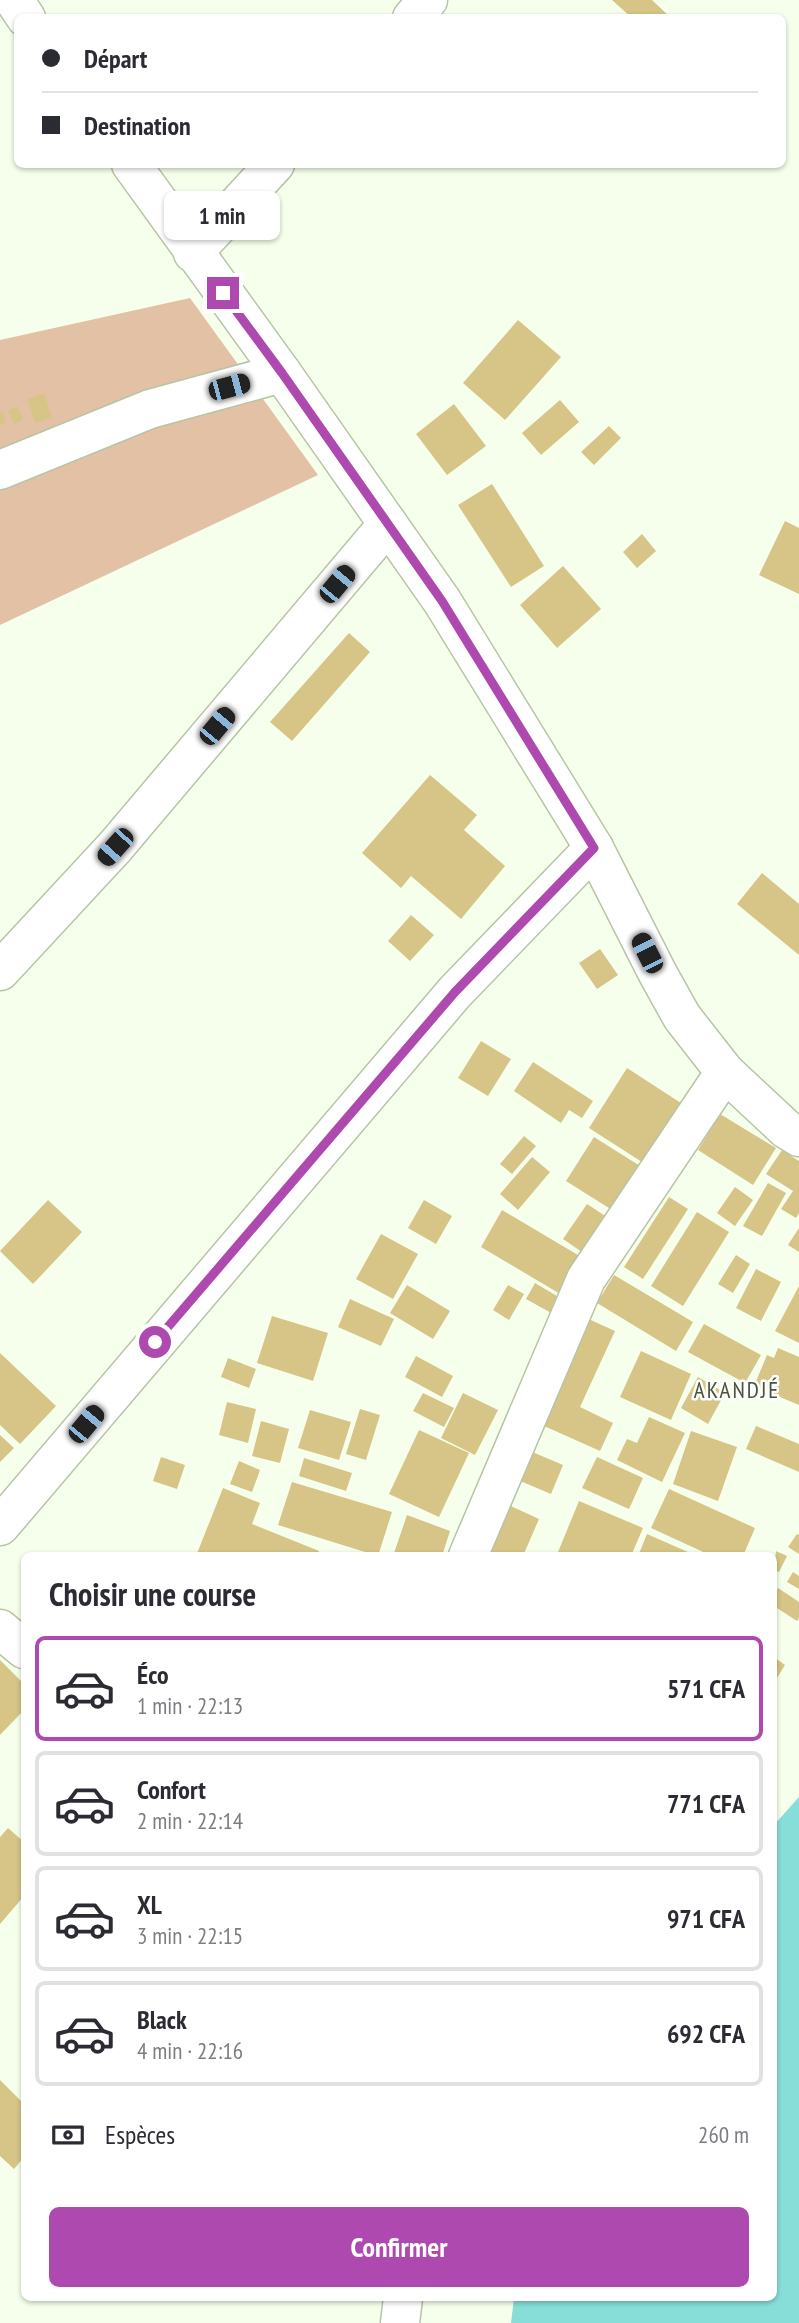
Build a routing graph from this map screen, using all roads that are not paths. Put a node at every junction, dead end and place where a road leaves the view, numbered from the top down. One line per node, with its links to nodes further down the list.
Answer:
1 (428, 0): 2 (street)
2 (416, 14)
3 (134, 168): 5 (street)
4 (271, 168): 5 (street)
5 (193, 253): 6 (street)
6 (282, 373): 7 (street); 8 (street)
7 (0, 470)
8 (388, 524): 9 (street); 10 (street)
9 (594, 848): 11 (street); 13 (street)
10 (0, 971)
11 (724, 1072): 12 (street); 14 (street)
12 (799, 1137)
13 (0, 1526)
14 (470, 1552)
15 (0, 1629): 16 (street)
16 (21, 1646)
17 (403, 2301): 18 (street)
18 (400, 2323)

